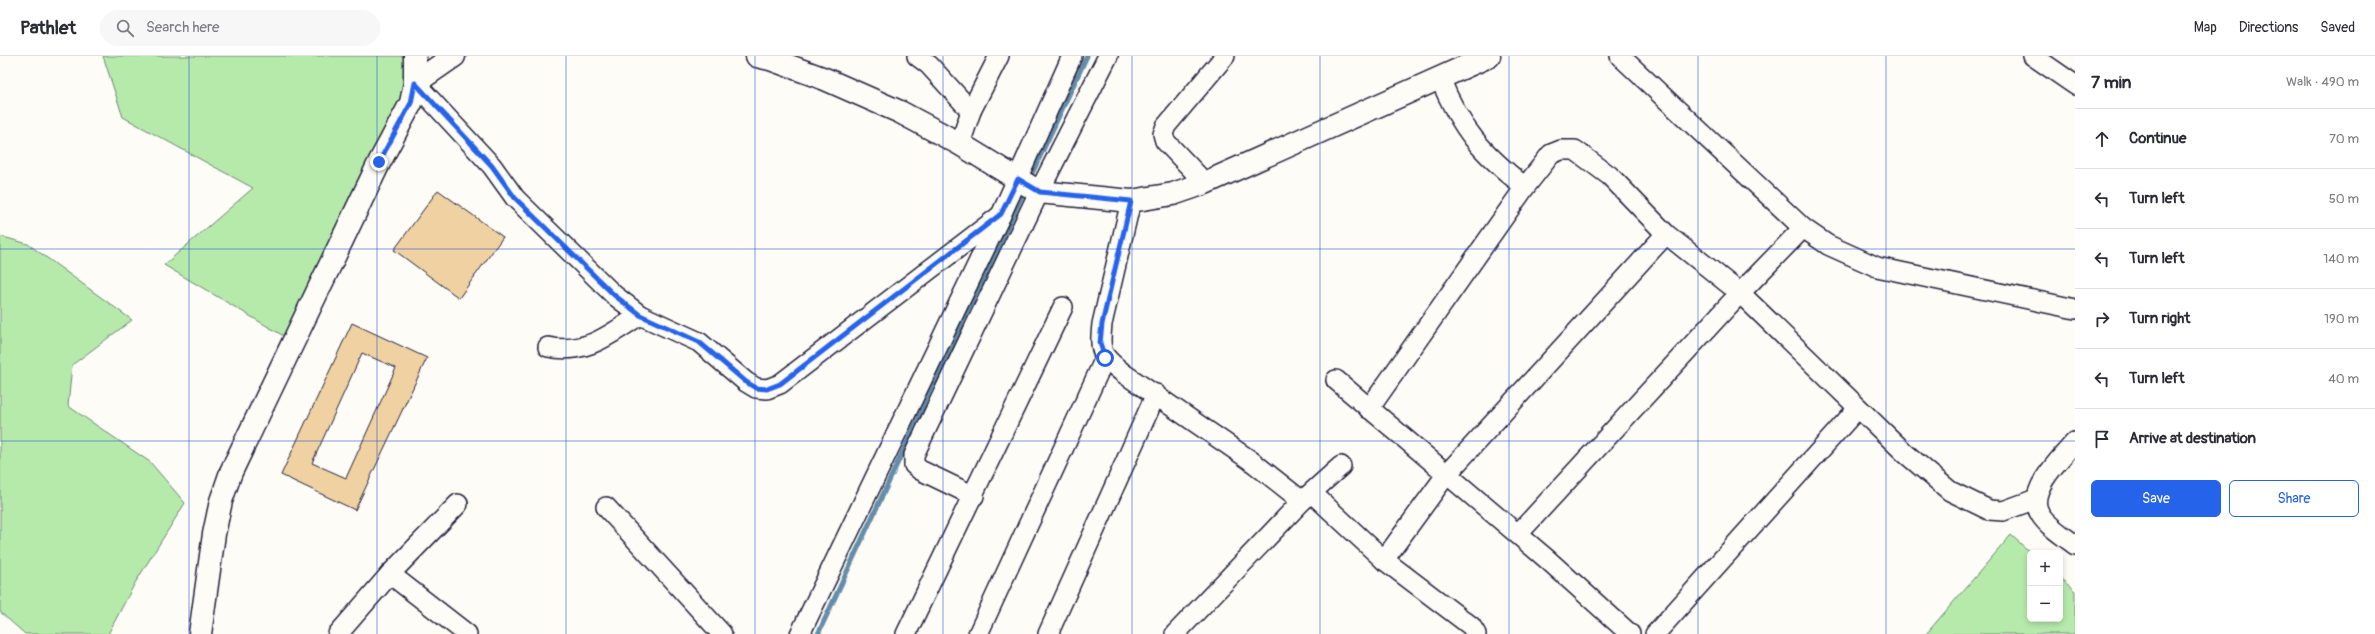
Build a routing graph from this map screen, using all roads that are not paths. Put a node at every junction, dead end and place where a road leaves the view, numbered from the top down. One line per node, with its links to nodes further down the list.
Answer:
1 (415, 56): 14 (street)
2 (454, 56): 14 (street)
3 (757, 56): 16 (street)
4 (917, 56): 15 (street)
5 (999, 56): 15 (street)
6 (1072, 56): 18 (street)
7 (1108, 56): 18 (street)
8 (1224, 56): 17 (street)
9 (1490, 56): 12 (street)
10 (1620, 56): 22 (street)
11 (2033, 56): 13 (street)
12 (1440, 78): 17 (street); 19 (street)
13 (2073, 78)
14 (415, 83): 27 (street); 46 (street)
15 (972, 111): 16 (street)
16 (960, 144): 18 (street)
17 (1205, 183): 20 (street)
18 (1028, 185): 20 (street); 21 (street); 37 (street)
19 (1525, 187): 23 (street); 33 (street)
20 (1131, 201): 29 (street)
21 (1001, 214): 27 (street); 50 (street)
22 (1803, 228): 24 (street); 26 (street)
23 (1666, 234): 24 (street); 36 (street)
24 (1740, 293): 32 (street); 42 (street)
25 (1063, 307): 37 (street)
26 (2075, 309)
27 (640, 315): 28 (street)
28 (548, 347)
29 (1105, 358): 31 (street); 52 (street)
30 (1336, 380): 33 (street)
31 (1156, 394): 38 (street); 53 (street)
32 (1858, 408): 39 (street); 57 (street)
33 (1369, 409): 36 (street)
34 (2075, 442): 39 (street)
35 (1341, 466): 38 (street)
36 (1446, 475): 42 (street); 44 (street)
37 (974, 496): 51 (street)
38 (1307, 497): 44 (street); 54 (street)
39 (2036, 499): 43 (street)
40 (458, 504): 45 (street)
41 (606, 507): 49 (street)
42 (1518, 534): 56 (street)
43 (2075, 545)
44 (1384, 560): 55 (street)
45 (390, 574): 47 (street); 48 (street)
46 (203, 632)
47 (338, 634)
48 (466, 634)
49 (722, 634)
50 (800, 634)
51 (906, 634)
52 (978, 634)
53 (1048, 634)
54 (1175, 634)
55 (1476, 634)
56 (1630, 634)
57 (1655, 634)

